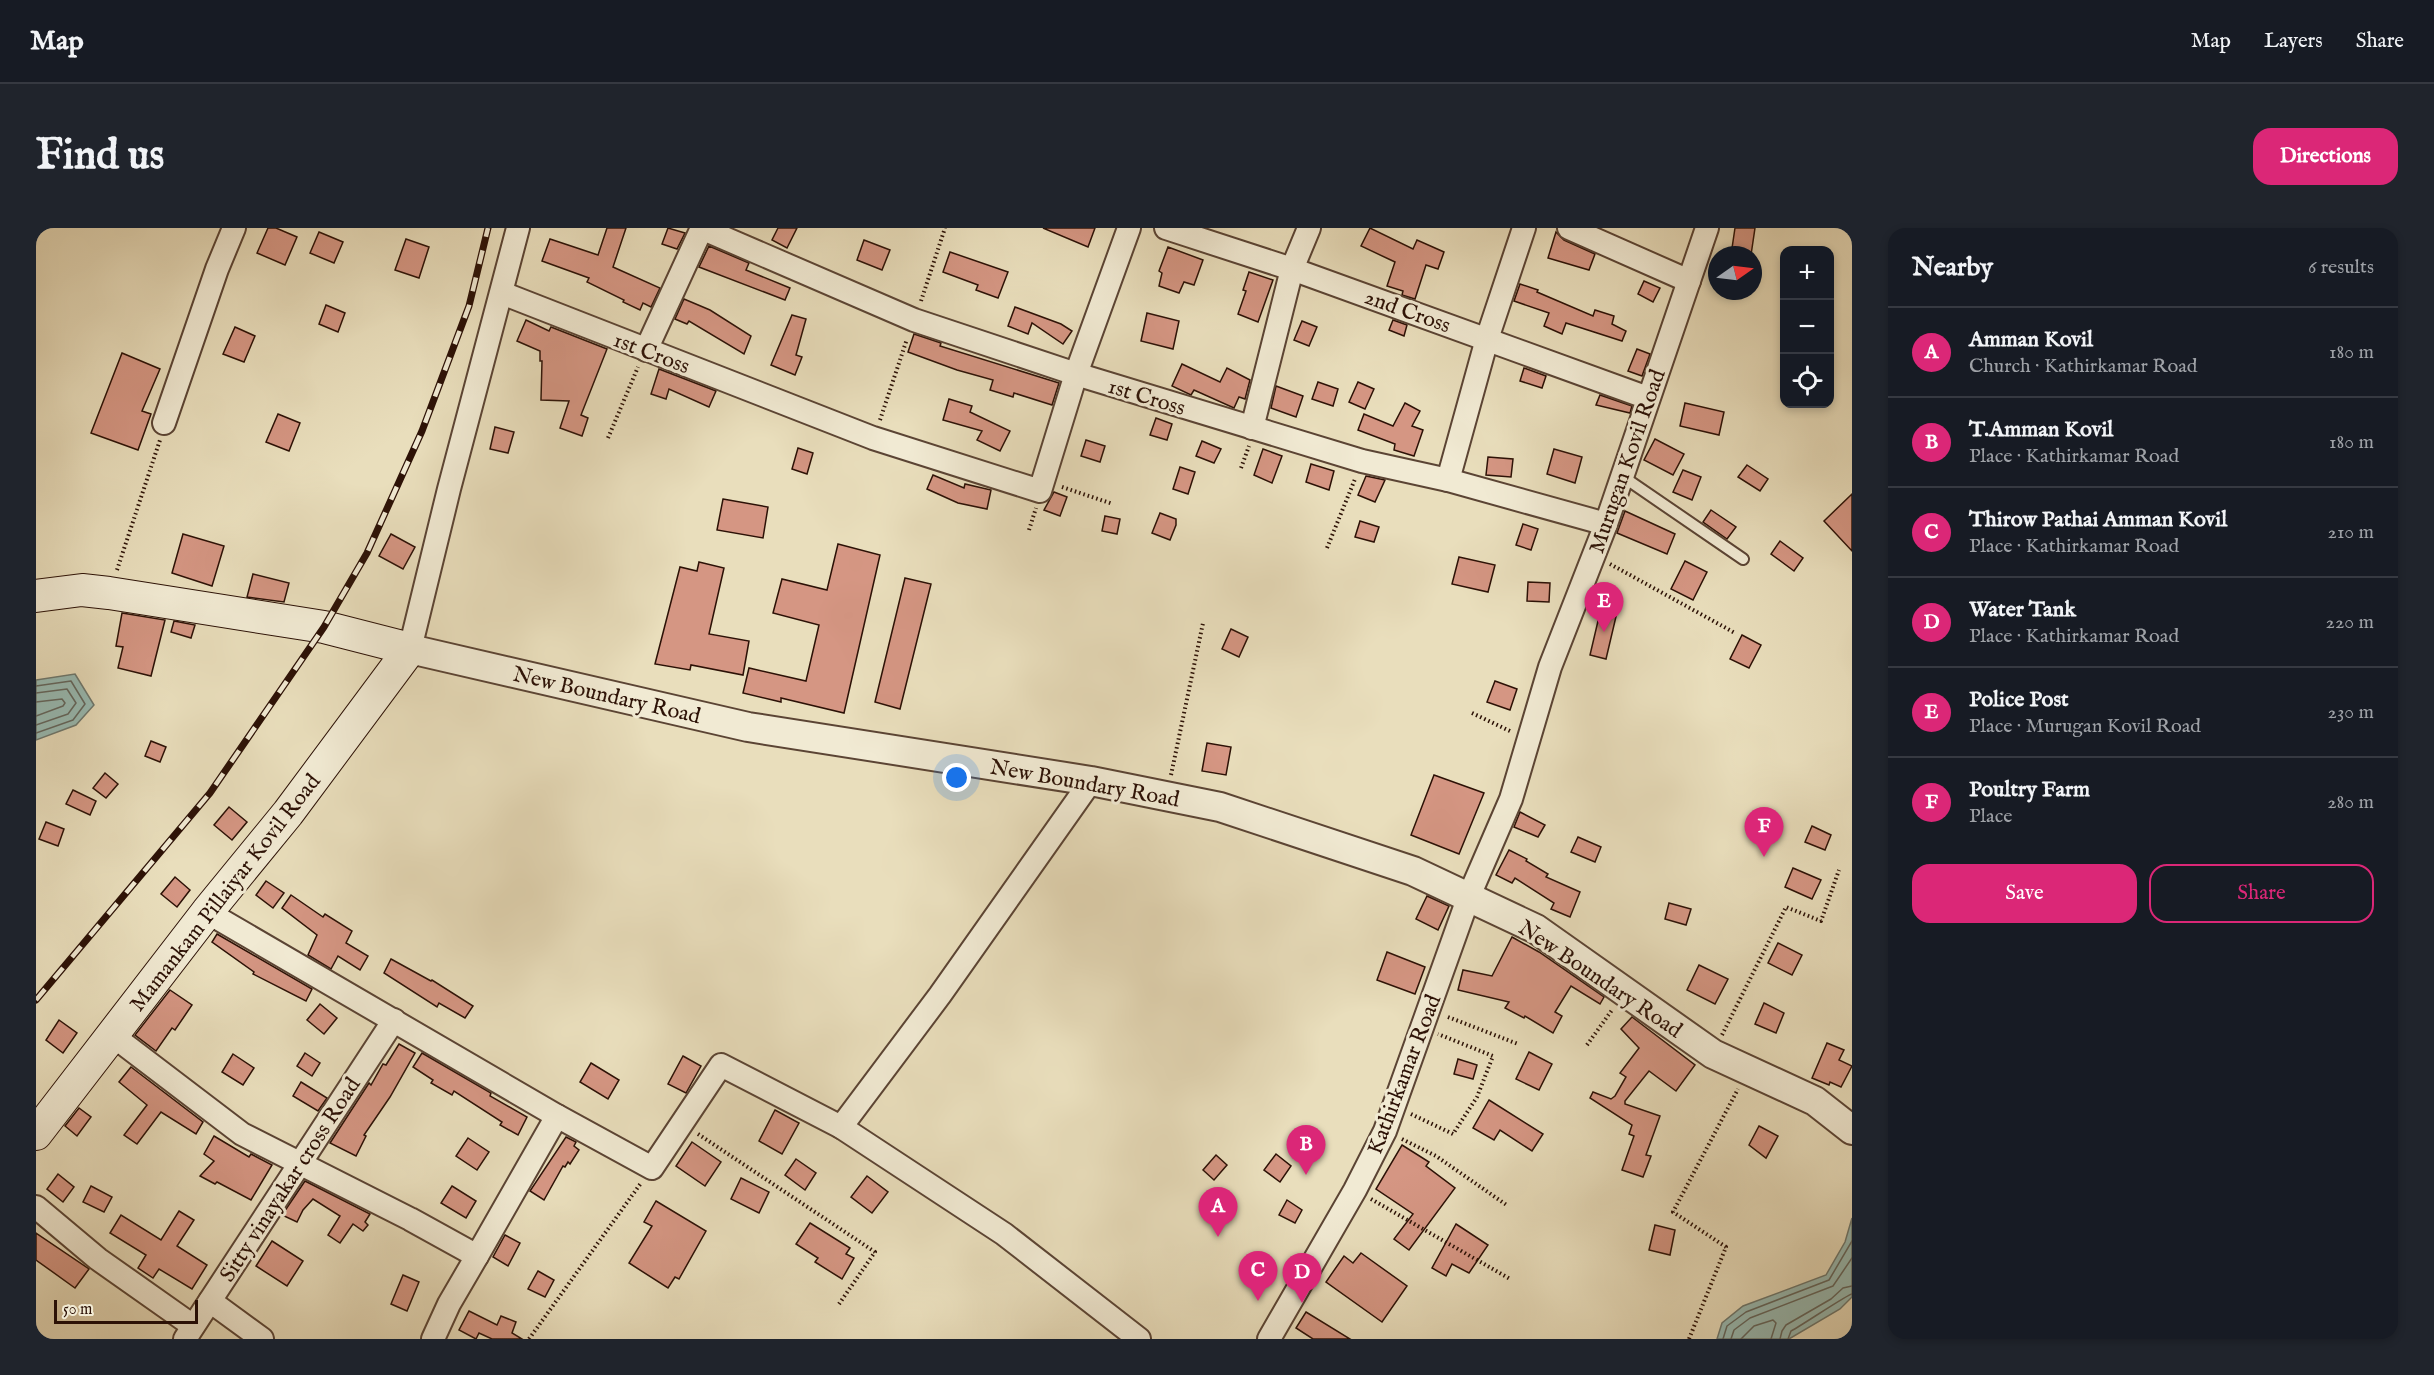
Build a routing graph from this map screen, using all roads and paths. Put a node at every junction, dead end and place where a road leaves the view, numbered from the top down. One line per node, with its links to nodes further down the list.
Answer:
1 (234, 228): 19 (street)
2 (518, 228): 13 (street)
3 (702, 228): 14 (street, 1st Cross); 16 (street)
4 (945, 228): 14 (path)
5 (1129, 228): 17 (street)
6 (1166, 228): 11 (street, 2nd Cross)
7 (1309, 228): 11 (street)
8 (1524, 228): 15 (street)
9 (1569, 228): 12 (street)
10 (1707, 228): 12 (street, Murugan Kovil Road)
11 (1292, 268): 15 (street, 2nd Cross); 20 (street)
12 (1689, 281): 18 (street, Murugan Kovil Road)
13 (502, 293): 16 (street, 1st Cross); 36 (street)
14 (914, 320): 17 (street, 1st Cross); 22 (path)
15 (1487, 339): 18 (street, 2nd Cross); 25 (street)
16 (646, 350): 21 (path); 22 (street, 1st Cross)
17 (1076, 374): 20 (street, 1st Cross); 26 (street)
18 (1648, 398): 24 (street, Murugan Kovil Road)
19 (163, 428): 32 (path)
20 (1251, 428): 23 (street, 1st Cross)
21 (608, 438)
22 (873, 438): 26 (street, 1st Cross)
23 (1362, 461): 25 (street, 1st Cross); 29 (path)
24 (1622, 476): 28 (street, Murugan Kovil Road); 31 (lane)
25 (1448, 480): 28 (street, 1st Cross)
26 (1042, 486): 27 (path)
27 (1113, 504)
28 (1606, 524): 30 (street, Murugan Kovil Road)
29 (1328, 548)
30 (1594, 555): 35 (path); 38 (street, Murugan Kovil Road)
31 (1743, 559)
32 (109, 593): 33 (main road, New Boundary Road); 36 (main road, New Boundary Road)
33 (36, 596)
34 (1203, 623): 40 (path)
35 (1735, 633)
36 (410, 648): 39 (street, New Boundary Road); 43 (main road, Mamankam Pillaiyar Kovil Road)
37 (1472, 713): 38 (path)
38 (1528, 741): 42 (street, Murugan Kovil Road)
39 (1092, 781): 40 (street, New Boundary Road); 55 (street)
40 (1167, 796): 42 (street, New Boundary Road)
41 (1839, 870): 50 (path)
42 (1469, 896): 44 (street, New Boundary Road); 45 (street, Kathirkamar Road)
43 (207, 912): 46 (street); 47 (main road, Mamankam Pillaiyar Kovil Road)
44 (1625, 992): 49 (path); 50 (street, New Boundary Road)
45 (1424, 1018): 48 (path); 52 (street, Kathirkamar Road); 52 (path)
46 (394, 1020): 53 (street); 59 (street, Sitty vinayakar cross Road)
47 (112, 1035): 58 (main road, Mamankam Pillaiyar Kovil Road); 59 (street)
48 (1518, 1044)
49 (1587, 1045)
50 (1713, 1054): 51 (street, New Boundary Road)
51 (1748, 1070): 56 (street, New Boundary Road); 74 (path)
52 (1394, 1106): 57 (street, Kathirkamar Road)
53 (557, 1116): 60 (street); 64 (street)
54 (682, 1125): 55 (street); 60 (street); 67 (path)
55 (841, 1127): 72 (street)
56 (1852, 1130)
57 (1385, 1131): 61 (street, Kathirkamar Road); 62 (path)
58 (36, 1134)
59 (299, 1162): 64 (street); 66 (street, Sitty vinayakar cross Road)
60 (652, 1168): 71 (path)
61 (1355, 1190): 65 (path); 73 (street, Kathirkamar Road)
62 (1508, 1206)
63 (36, 1207): 68 (street)
64 (477, 1256): 70 (street)
65 (1510, 1279)
66 (210, 1301): 68 (street, Sitty vinayakar cross Road); 69 (street)
67 (839, 1304)
68 (189, 1333)
69 (262, 1339)
70 (433, 1339)
71 (529, 1339)
72 (1139, 1339)
73 (1269, 1339)
74 (1689, 1339)

